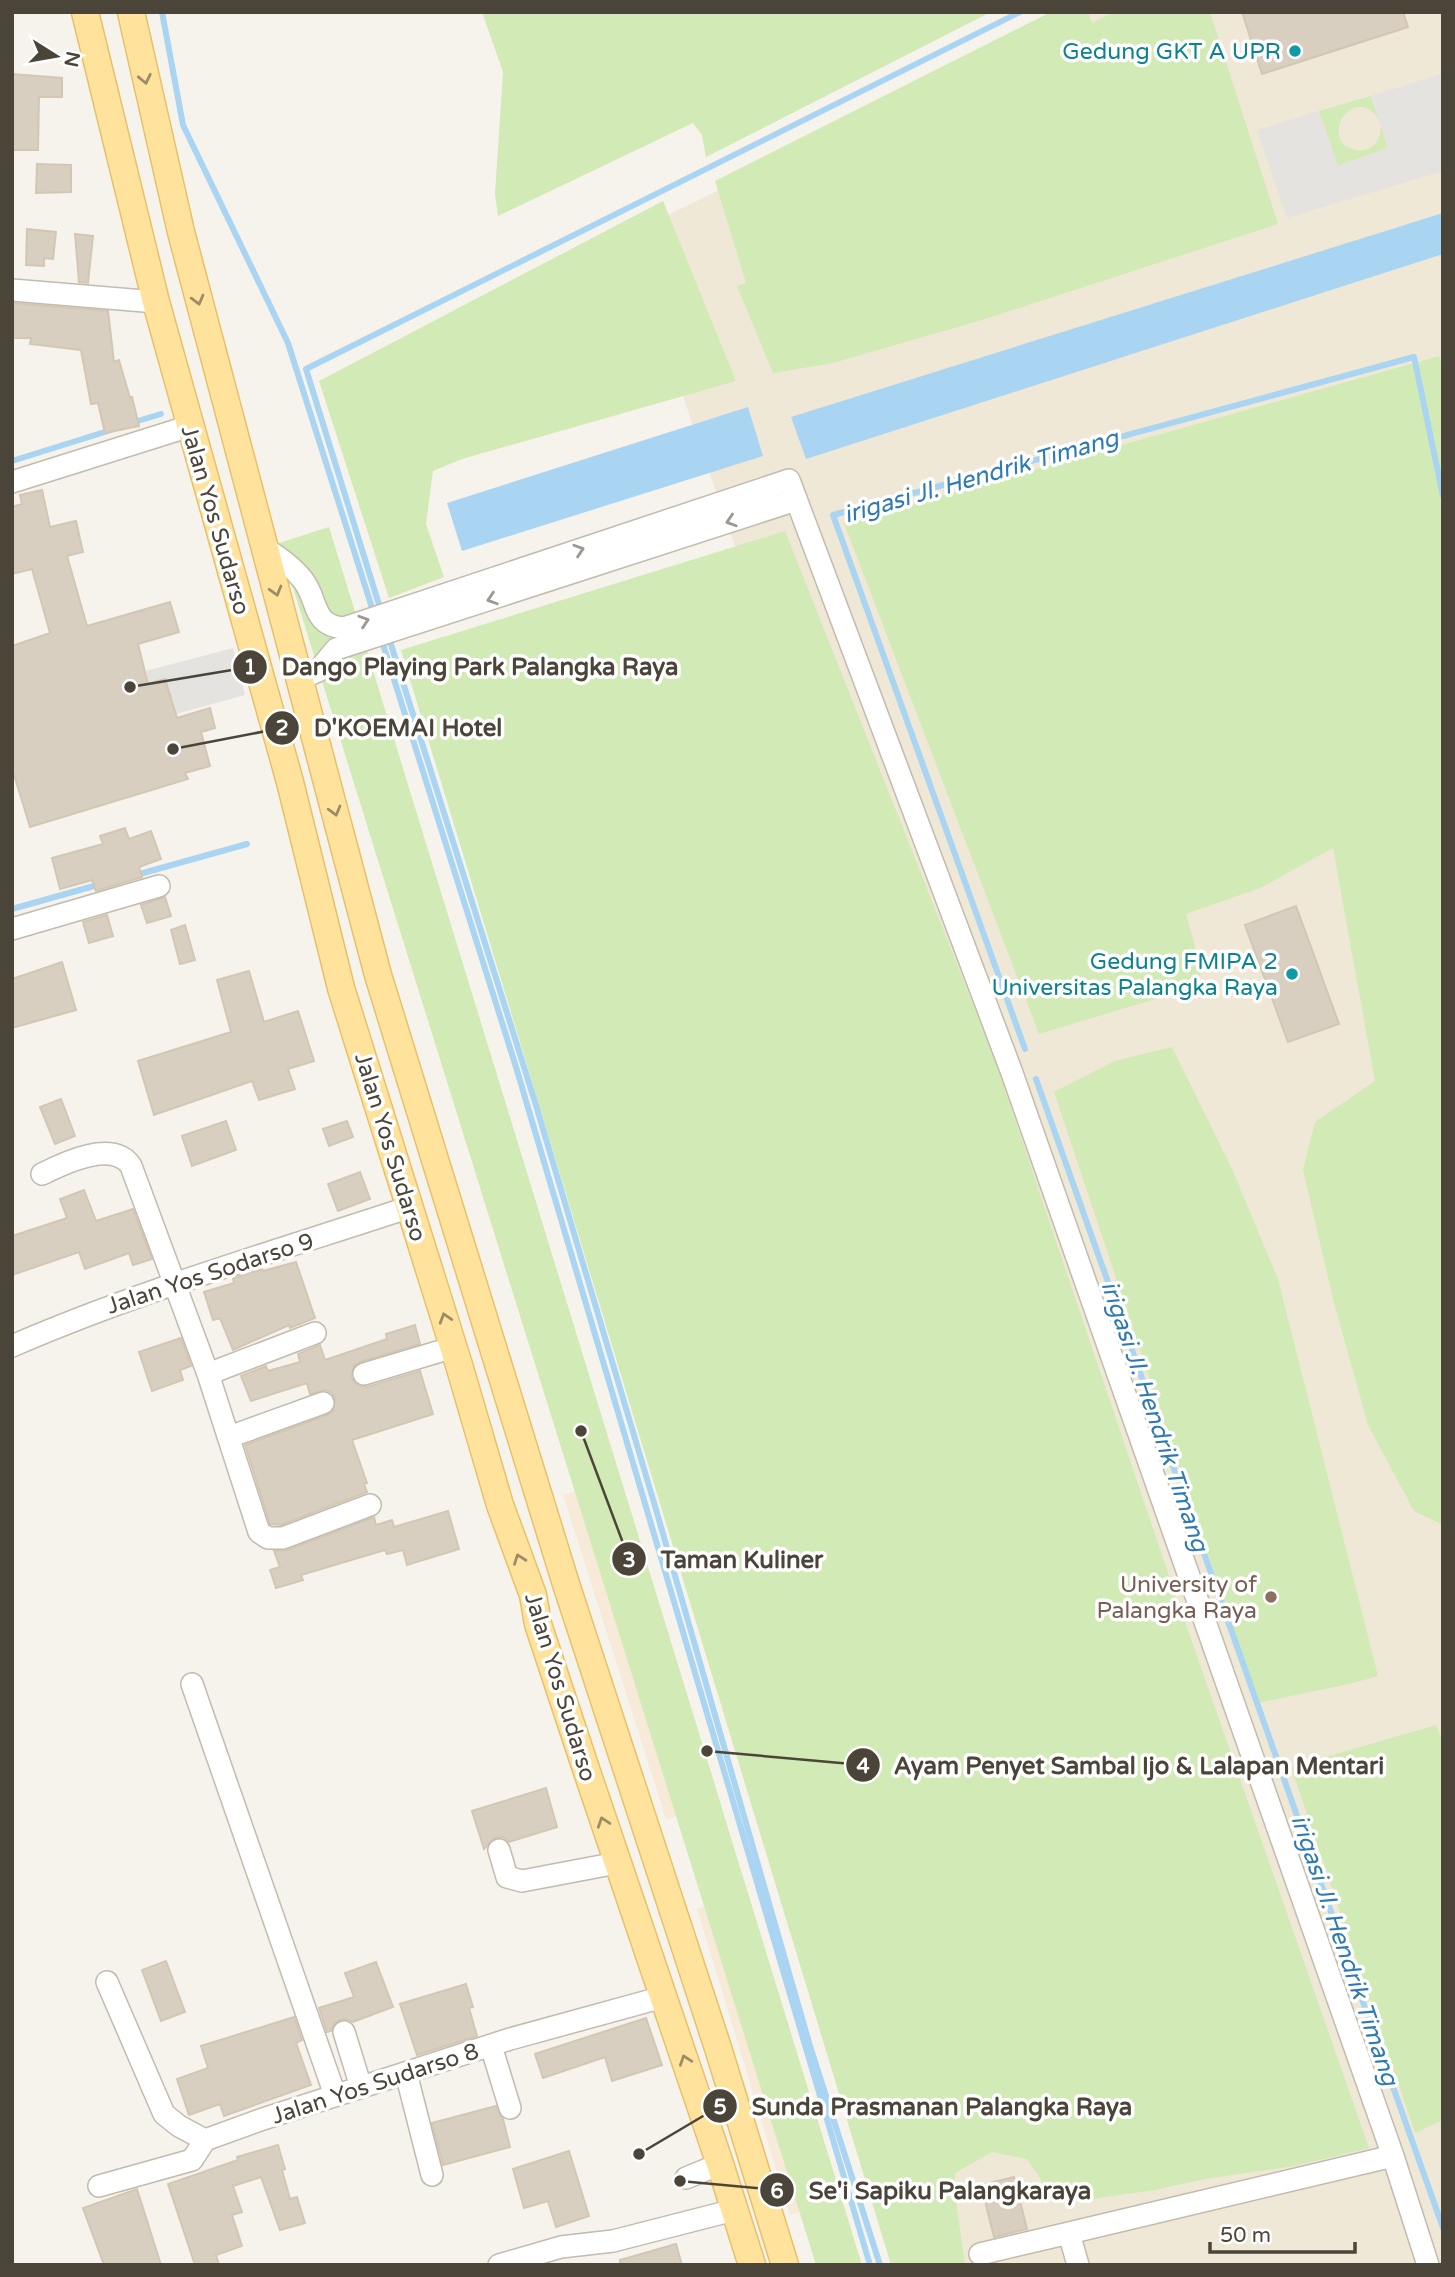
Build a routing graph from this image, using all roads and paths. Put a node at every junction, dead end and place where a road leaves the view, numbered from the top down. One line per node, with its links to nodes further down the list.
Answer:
1 (85, 12): 4 (main road, Jalan Yos Sudarso)
2 (131, 12): 3 (main road, Jalan Yos Sudarso, one-way to 3)
3 (162, 156): 4 (main road); 10 (main road, Jalan Yos Sudarso, one-way to 10)
4 (124, 167): 6 (main road, Jalan Yos Sudarso)
5 (12, 290): 6 (street)
6 (156, 302): 7 (main road, Jalan Yos Sudarso)
7 (190, 426): 8 (street); 15 (main road, Jalan Yos Sudarso)
8 (12, 482)
9 (796, 500): 10 (street, one-way to 9); 11 (street, one-way to 11); 39 (street)
10 (263, 547): 11 (main road, Jalan Yos Sudarso, one-way to 11)
11 (300, 679): 25 (main road, Jalan Yos Sudarso, one-way to 25)
12 (159, 886): 13 (street)
13 (12, 929)
14 (41, 1174): 16 (street)
15 (410, 1207): 16 (street, Jalan Yos Sodarso 9); 19 (main road, Jalan Yos Sudarso, one-way to 15)
16 (174, 1285): 18 (street, Jalan Yos Sodarso 9); 20 (street)
17 (315, 1334): 20 (street)
18 (12, 1346)
19 (454, 1347): 21 (street); 26 (main road, Jalan Yos Sudarso, one-way to 19)
20 (208, 1374): 23 (street)
21 (364, 1374)
22 (323, 1403): 23 (street)
23 (229, 1437): 24 (street)
24 (370, 1505)
25 (566, 1584): 26 (main road); 49 (main road, Jalan Yos Sudarso)
26 (533, 1595): 29 (main road, Jalan Yos Sudarso, one-way to 26)
27 (192, 1684): 36 (street)
28 (499, 1850): 29 (street)
29 (617, 1863): 31 (main road, Jalan Yos Sudarso)
30 (107, 1982): 38 (street)
31 (663, 1997): 33 (street, Jalan Yos Sudarso 8); 40 (main road, Jalan Yos Sudarso, one-way to 31)
32 (344, 2032): 35 (street)
33 (491, 2046): 34 (street, Jalan Yos Sudarso 8); 37 (street)
34 (405, 2073): 35 (street, Jalan Yos Sudarso 8); 41 (street)
35 (361, 2087): 36 (street, Jalan Yos Sudarso 8)
36 (335, 2095): 38 (street, Jalan Yos Sudarso 8)
37 (510, 2108)
38 (205, 2140): 43 (street, Jalan Yos Sudarso 8)
39 (1393, 2156): 45 (street); 51 (street)
40 (720, 2164): 42 (street); 44 (main road, Jalan Yos Sudarso)
41 (432, 2175)
42 (686, 2179)
43 (99, 2186)
44 (734, 2210): 47 (street); 48 (main road, Jalan Yos Sudarso)
45 (1069, 2233): 46 (street); 50 (street)
46 (981, 2255)
47 (499, 2265)
48 (752, 2265)
49 (785, 2265)
50 (1078, 2265)
51 (1428, 2265)

